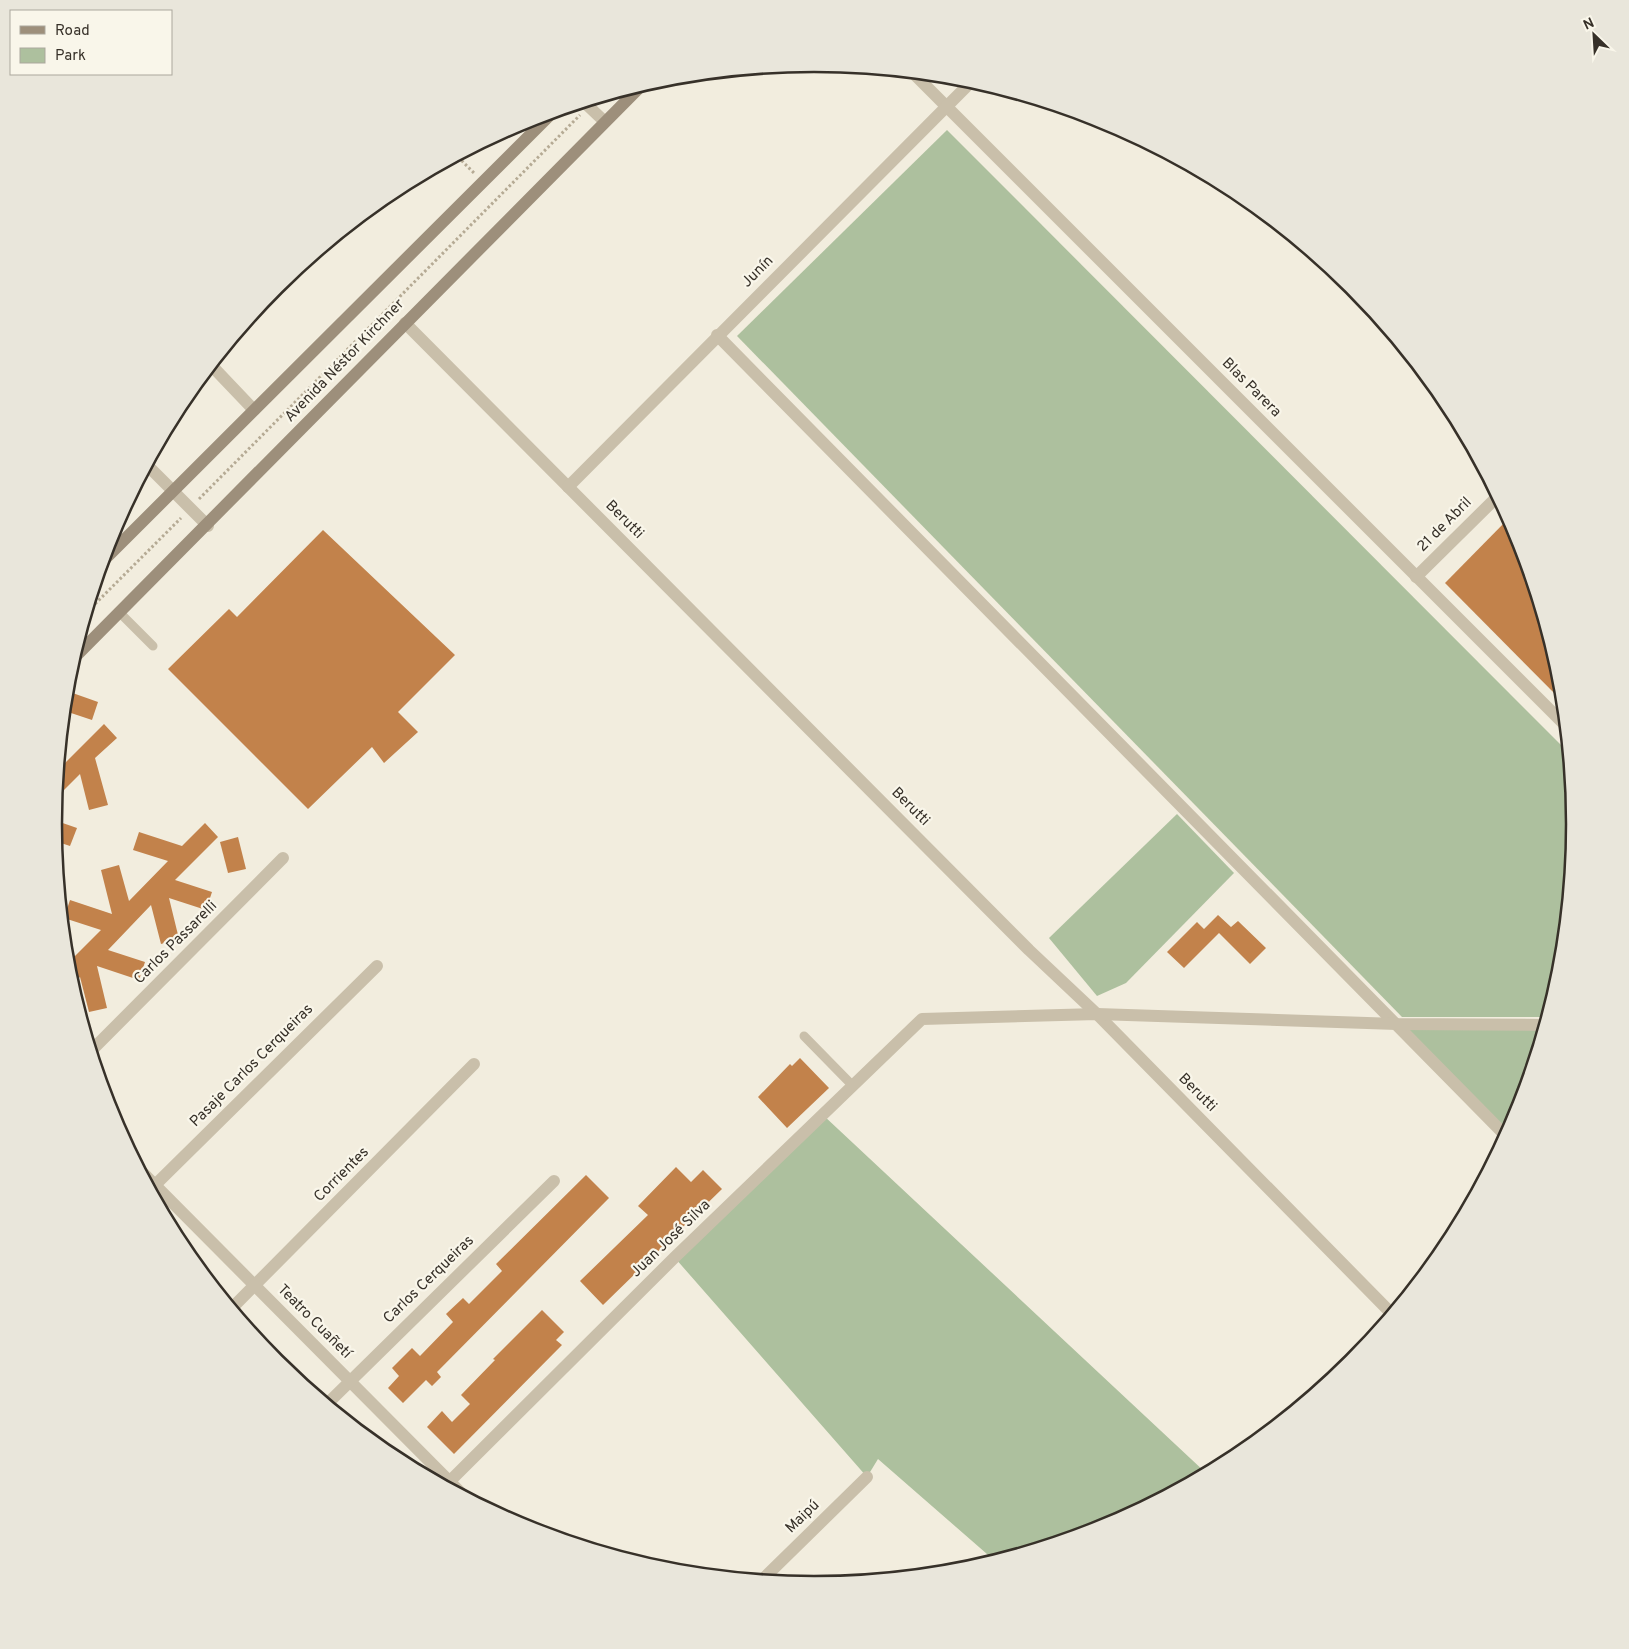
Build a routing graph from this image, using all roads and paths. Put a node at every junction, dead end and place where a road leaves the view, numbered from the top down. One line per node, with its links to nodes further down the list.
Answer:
1 (919, 80): 5 (street, Blas Parera)
2 (965, 88): 5 (street, Junín)
3 (631, 95): 7 (main road, Avenida Néstor Kirchner)
4 (589, 107): 7 (street)
5 (947, 107): 12 (street, Junín); 22 (street, Blas Parera)
6 (583, 109): 19 (path)
7 (604, 121): 11 (main road, Avenida Néstor Kirchner)
8 (540, 125): 10 (main road, Avenida Néstor Kirchner)
9 (462, 161): 10 (path)
10 (482, 181): 14 (main road, Avenida Néstor Kirchner)
11 (405, 323): 16 (street, Berutti); 20 (main road, Avenida Néstor Kirchner)
12 (717, 335): 16 (street, Junín); 31 (street)
13 (216, 370): 14 (street)
14 (254, 410): 17 (main road, Avenida Néstor Kirchner)
15 (152, 470): 17 (street)
16 (568, 486): 30 (street, Berutti)
17 (173, 491): 19 (street); 21 (main road, Avenida Néstor Kirchner)
18 (1493, 501): 22 (street, 21 de Abril)
19 (190, 508): 20 (street); 23 (path)
20 (208, 526): 24 (main road, Avenida Néstor Kirchner)
21 (116, 548)
22 (1416, 577): 27 (street, Blas Parera)
23 (96, 604)
24 (120, 613): 25 (lane); 26 (main road, Avenida Néstor Kirchner)
25 (153, 646)
26 (84, 648)
27 (1559, 719)
28 (283, 858): 34 (street, Carlos Passarelli)
29 (377, 966): 39 (street, Pasaje Carlos Cerqueiras)
30 (1097, 1014): 31 (street); 36 (street, Juan José Silva); 43 (street, Berutti)
31 (1397, 1024): 32 (street); 37 (street)
32 (1539, 1025)
33 (804, 1036): 36 (lane)
34 (96, 1046)
35 (474, 1064): 41 (street, Corrientes)
36 (853, 1086): 48 (street, Juan José Silva)
37 (1501, 1131)
38 (554, 1181): 44 (street, Carlos Cerqueiras)
39 (155, 1185)
40 (159, 1193): 41 (street, Teatro Cuañetí)
41 (255, 1286): 42 (street, Corrientes); 44 (street, Teatro Cuañetí)
42 (236, 1304)
43 (1388, 1310)
44 (349, 1381): 45 (street, Carlos Cerqueiras); 46 (street, Teatro Cuañetí)
45 (331, 1400)
46 (441, 1477)
47 (867, 1477): 49 (street, Maipú)
48 (449, 1482)
49 (767, 1575)

